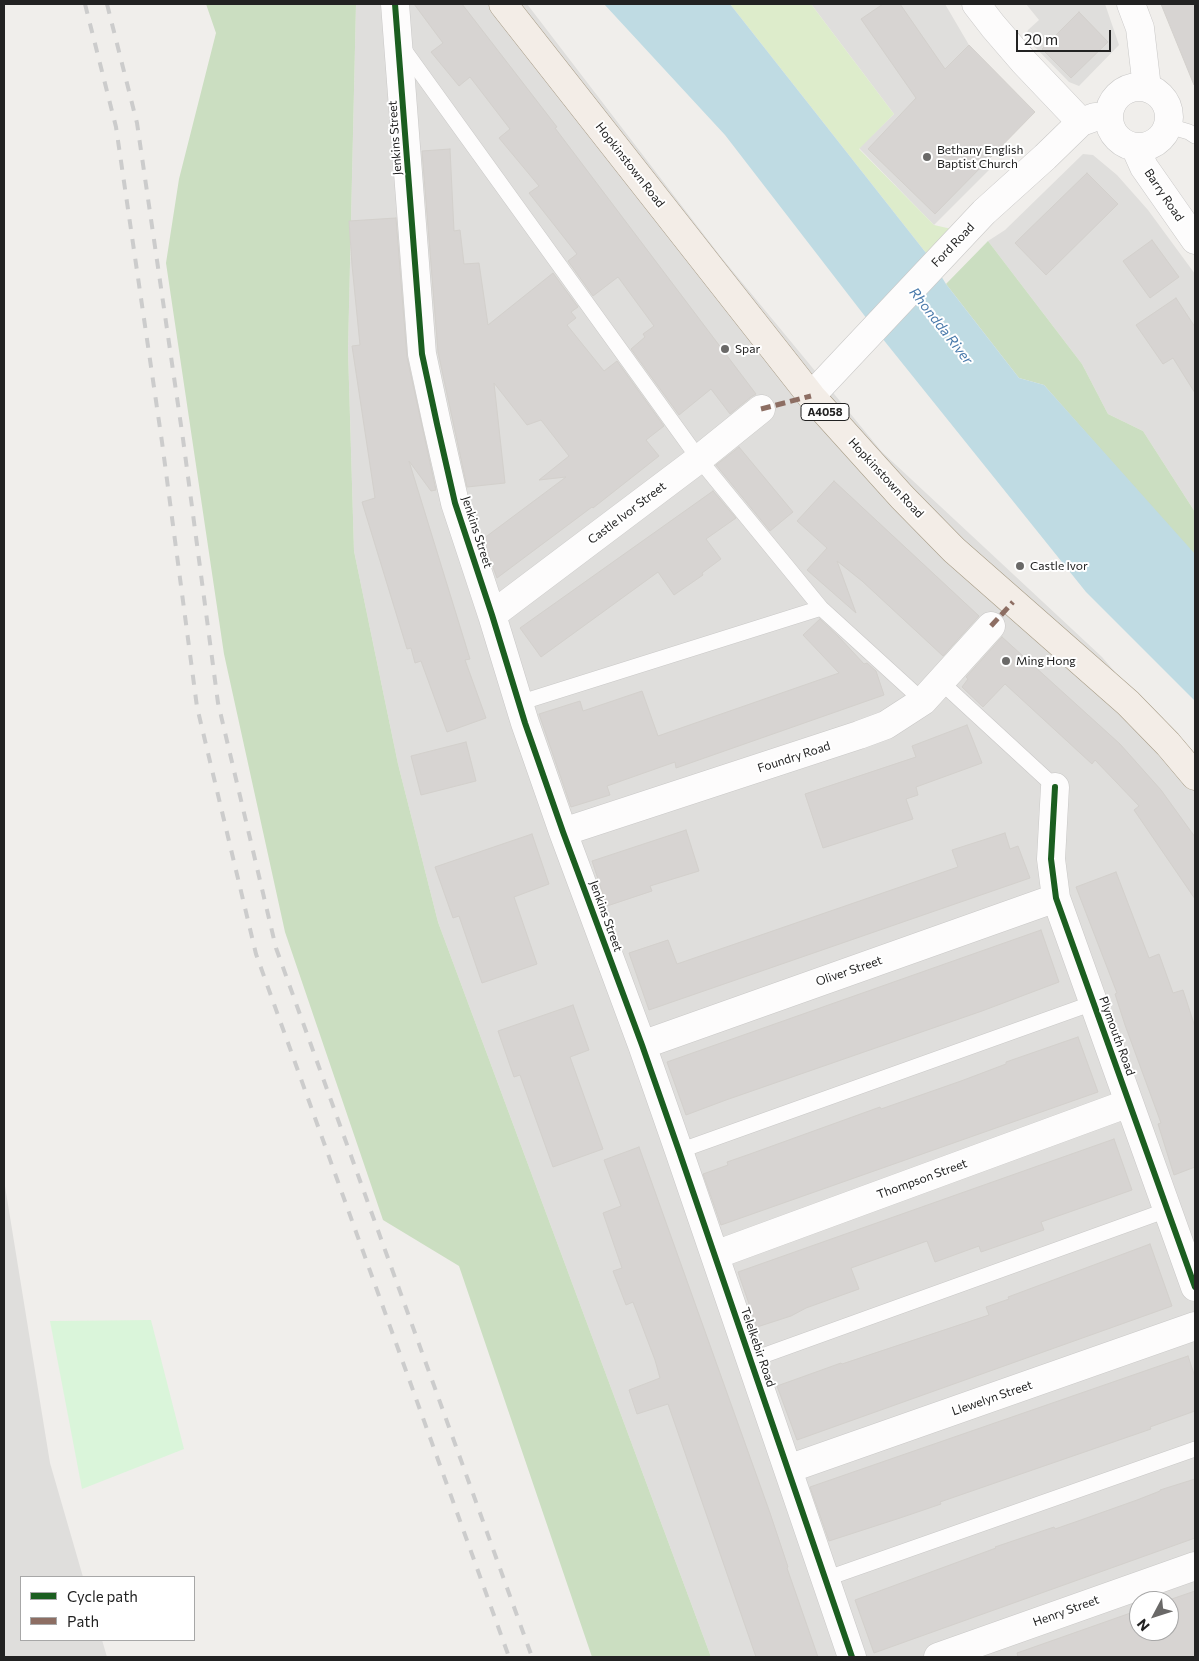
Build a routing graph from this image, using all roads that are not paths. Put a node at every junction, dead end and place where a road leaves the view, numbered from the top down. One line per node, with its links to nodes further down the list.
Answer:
1 (395, 4): 5 (street, Jenkins Street)
2 (503, 4): 13 (main road, Hopkinstown Road / A4058)
3 (976, 4): 8 (street)
4 (1131, 4): 6 (street)
5 (398, 43): 15 (lane); 17 (street, Jenkins Street)
6 (1147, 88): 7 (street); 9 (street)
7 (1109, 118): 8 (street); 11 (street)
8 (1081, 122): 13 (street, Ford Road)
9 (1169, 126): 10 (lane); 11 (street)
10 (1195, 136)
11 (1135, 147): 12 (street, Barry Road)
12 (1195, 240)
13 (811, 396): 21 (main road, Hopkinstown Road / A4058)
14 (761, 409): 15 (street, Castle Ivor Street)
15 (699, 459): 16 (lane); 17 (street, Castle Ivor Street)
16 (820, 608): 19 (lane); 20 (lane)
17 (492, 615): 20 (street, Jenkins Street)
18 (991, 626): 19 (street, Foundry Road)
19 (932, 692): 22 (lane); 23 (street, Foundry Road)
20 (519, 703): 23 (street, Jenkins Street)
21 (1195, 776)
22 (1055, 787): 24 (street, Plymouth Road)
23 (563, 832): 26 (street, Jenkins Street)
24 (1056, 898): 25 (street, Plymouth Road); 26 (street, Oliver Street)
25 (1093, 1003): 27 (street, Plymouth Road); 28 (lane)
26 (642, 1045): 28 (street, Telelkebir Road)
27 (1129, 1103): 29 (street, Plymouth Road); 30 (street, Thompson Street)
28 (679, 1151): 30 (street, Telelkebir Road)
29 (1167, 1210): 31 (street, Plymouth Road); 33 (lane)
30 (715, 1255): 33 (street, Telelkebir Road)
31 (1195, 1287)
32 (1195, 1326): 35 (street, Llewelyn Street)
33 (751, 1360): 35 (street, Telelkebir Road)
34 (1195, 1449): 37 (lane)
35 (788, 1469): 37 (street, Telelkebir Road)
36 (1195, 1566): 39 (street, Henry Street)
37 (825, 1579): 38 (street, Telelkebir Road)
38 (852, 1657)
39 (938, 1657)

